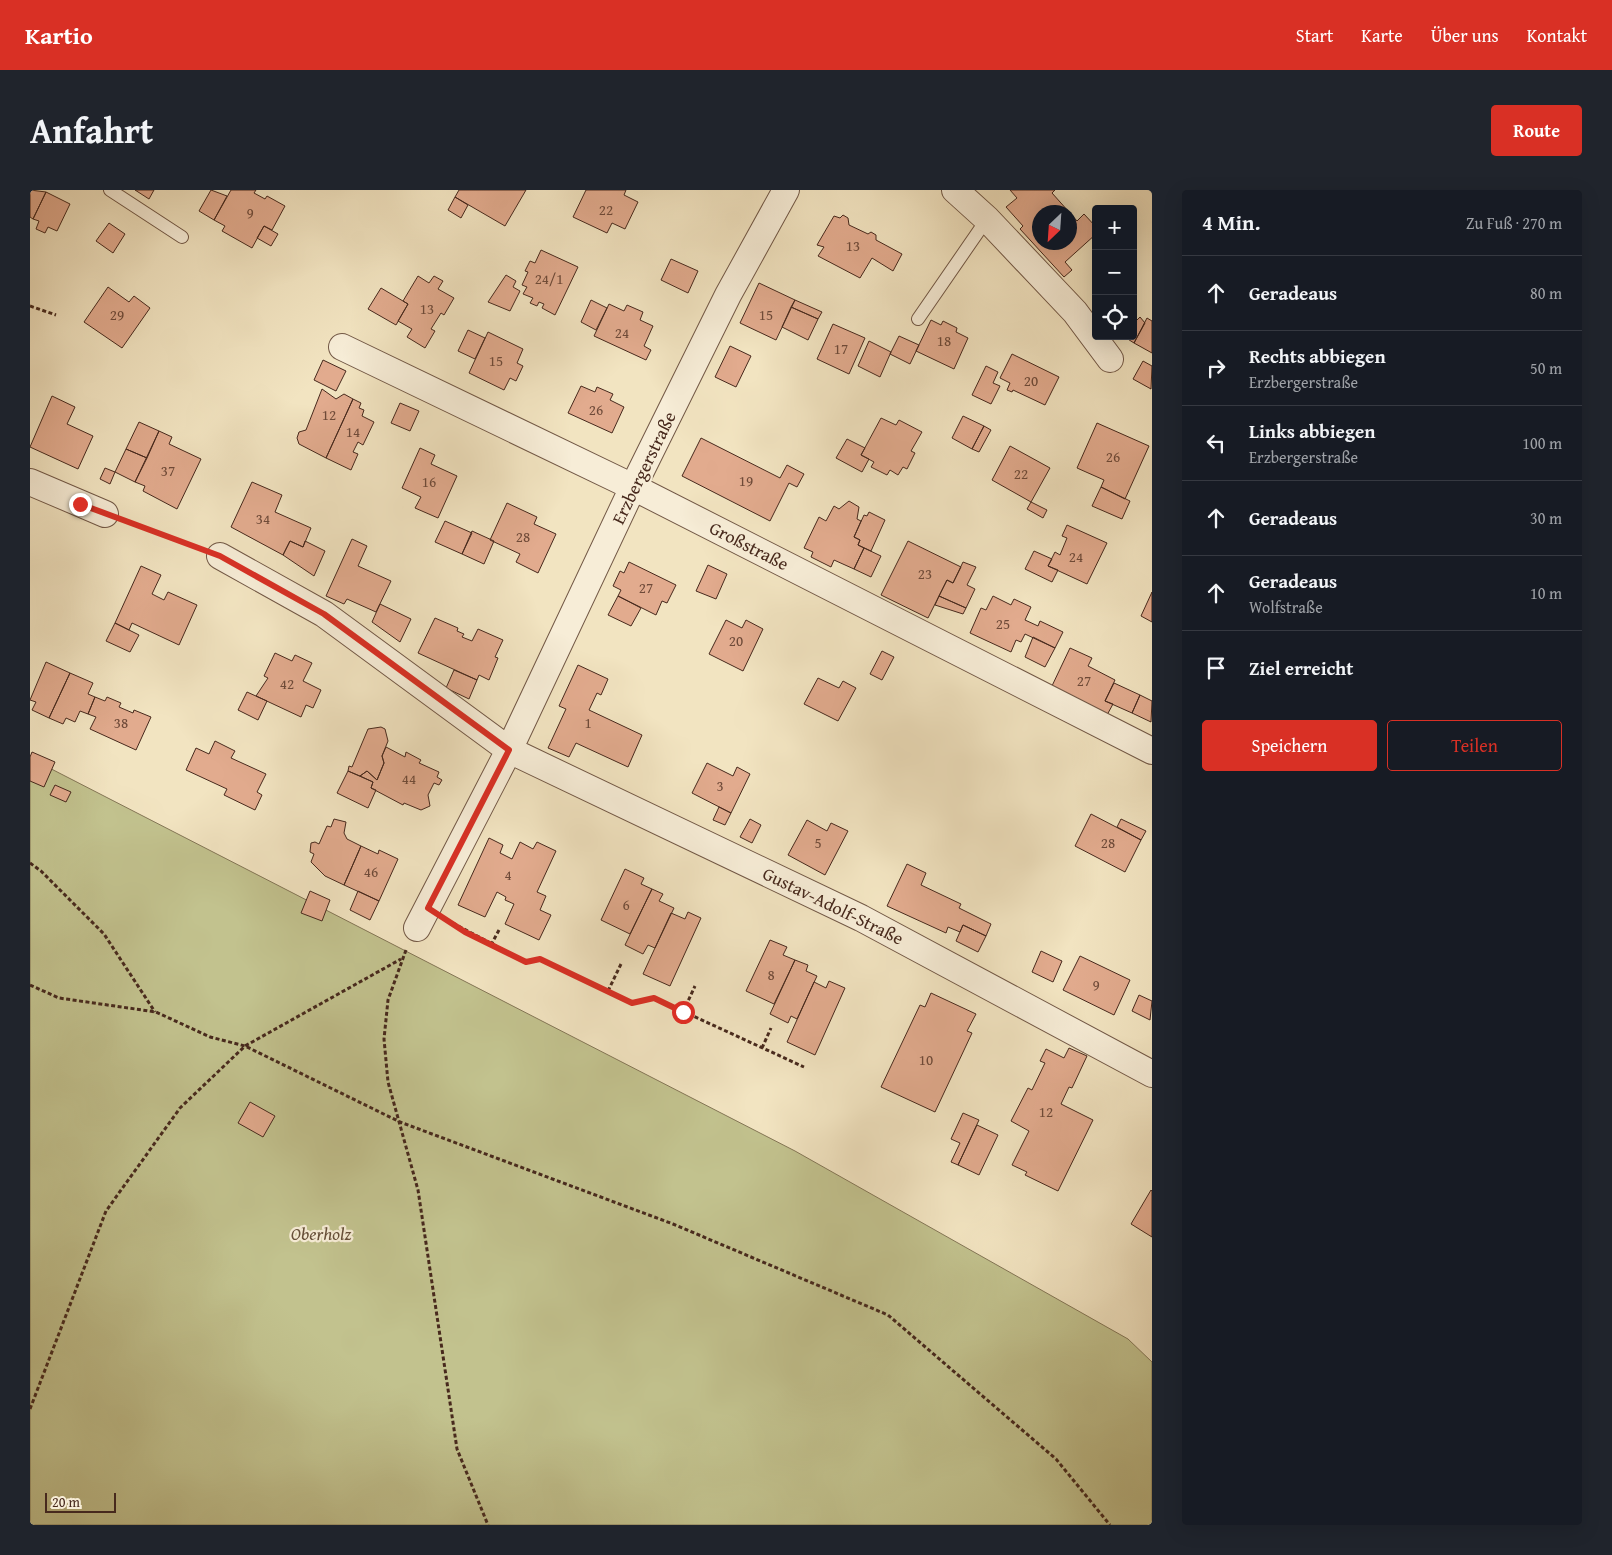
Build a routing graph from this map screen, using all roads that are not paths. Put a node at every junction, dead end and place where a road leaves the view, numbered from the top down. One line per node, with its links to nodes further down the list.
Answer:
1 (110, 190): 5 (lane)
2 (786, 190): 10 (street, Erzbergerstraße)
3 (954, 190): 4 (street)
4 (987, 218): 6 (lane); 8 (street)
5 (182, 237)
6 (918, 319)
7 (342, 347): 10 (street, Großstraße)
8 (1110, 359)
9 (30, 482): 11 (street)
10 (634, 487): 13 (street, Erzbergerstraße); 14 (street, Großstraße)
11 (105, 514)
12 (220, 556): 13 (street)
13 (509, 750): 15 (street, Erzbergerstraße); 16 (street, Gustav-Adolf-Straße)
14 (1152, 751)
15 (423, 918)
16 (1152, 1074)

